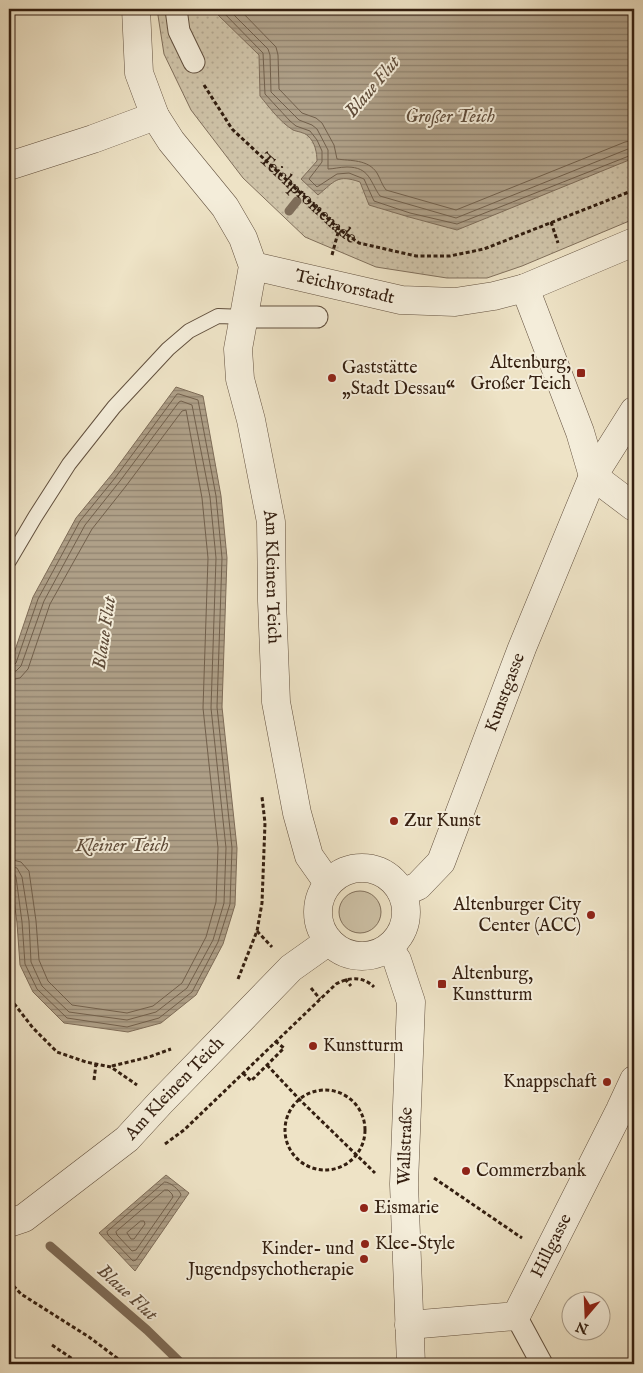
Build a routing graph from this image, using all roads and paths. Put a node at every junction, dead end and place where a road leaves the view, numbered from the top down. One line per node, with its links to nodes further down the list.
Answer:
1 (136, 9): 4 (street)
2 (176, 9): 3 (street)
3 (194, 62): 6 (path, Teichpromenade)
4 (155, 116): 5 (street); 8 (street)
5 (9, 166)
6 (634, 190)
7 (634, 242): 9 (street, Teichvorstadt)
8 (253, 266): 9 (street, Teichvorstadt); 10 (street, Am Kleinen Teich)
9 (525, 288): 13 (street)
10 (245, 316): 11 (street, Teichvorstadt); 15 (lane, Teichvorstadt); 17 (street, Am Kleinen Teich)
11 (317, 317)
12 (634, 411): 13 (street, Kunstgasse)
13 (593, 476): 14 (street); 18 (street, Kunstgasse)
14 (634, 508)
15 (9, 561)
16 (261, 794): 23 (path)
17 (328, 883): 18 (street); 19 (street)
18 (402, 893): 20 (street)
19 (329, 941): 20 (street); 35 (street, Am Kleinen Teich)
20 (389, 948): 43 (street, Wallstraße)
21 (345, 979): 22 (path); 24 (path); 26 (path)
22 (351, 986)
23 (235, 987)
24 (377, 990)
25 (9, 1000): 28 (path)
26 (275, 1041): 29 (path); 31 (path)
27 (174, 1047): 30 (path)
28 (96, 1064): 30 (path); 32 (path)
29 (267, 1065): 31 (path); 34 (path)
30 (112, 1067): 35 (path)
31 (243, 1073): 35 (path)
32 (94, 1080)
33 (634, 1080): 42 (street, Hillgasse)
34 (299, 1099): 36 (path); 36 (path); 36 (path)
35 (160, 1103): 39 (street, Am Kleinen Teich)
36 (357, 1156): 38 (path)
37 (431, 1175): 40 (path)
38 (381, 1178)
39 (9, 1223)
40 (514, 1233)
41 (9, 1281): 46 (path)
42 (516, 1316): 43 (street); 48 (street)
43 (409, 1325): 47 (street, Wallstraße)
44 (52, 1345): 45 (path)
45 (80, 1364)
46 (125, 1364)
47 (411, 1364)
48 (542, 1364)

